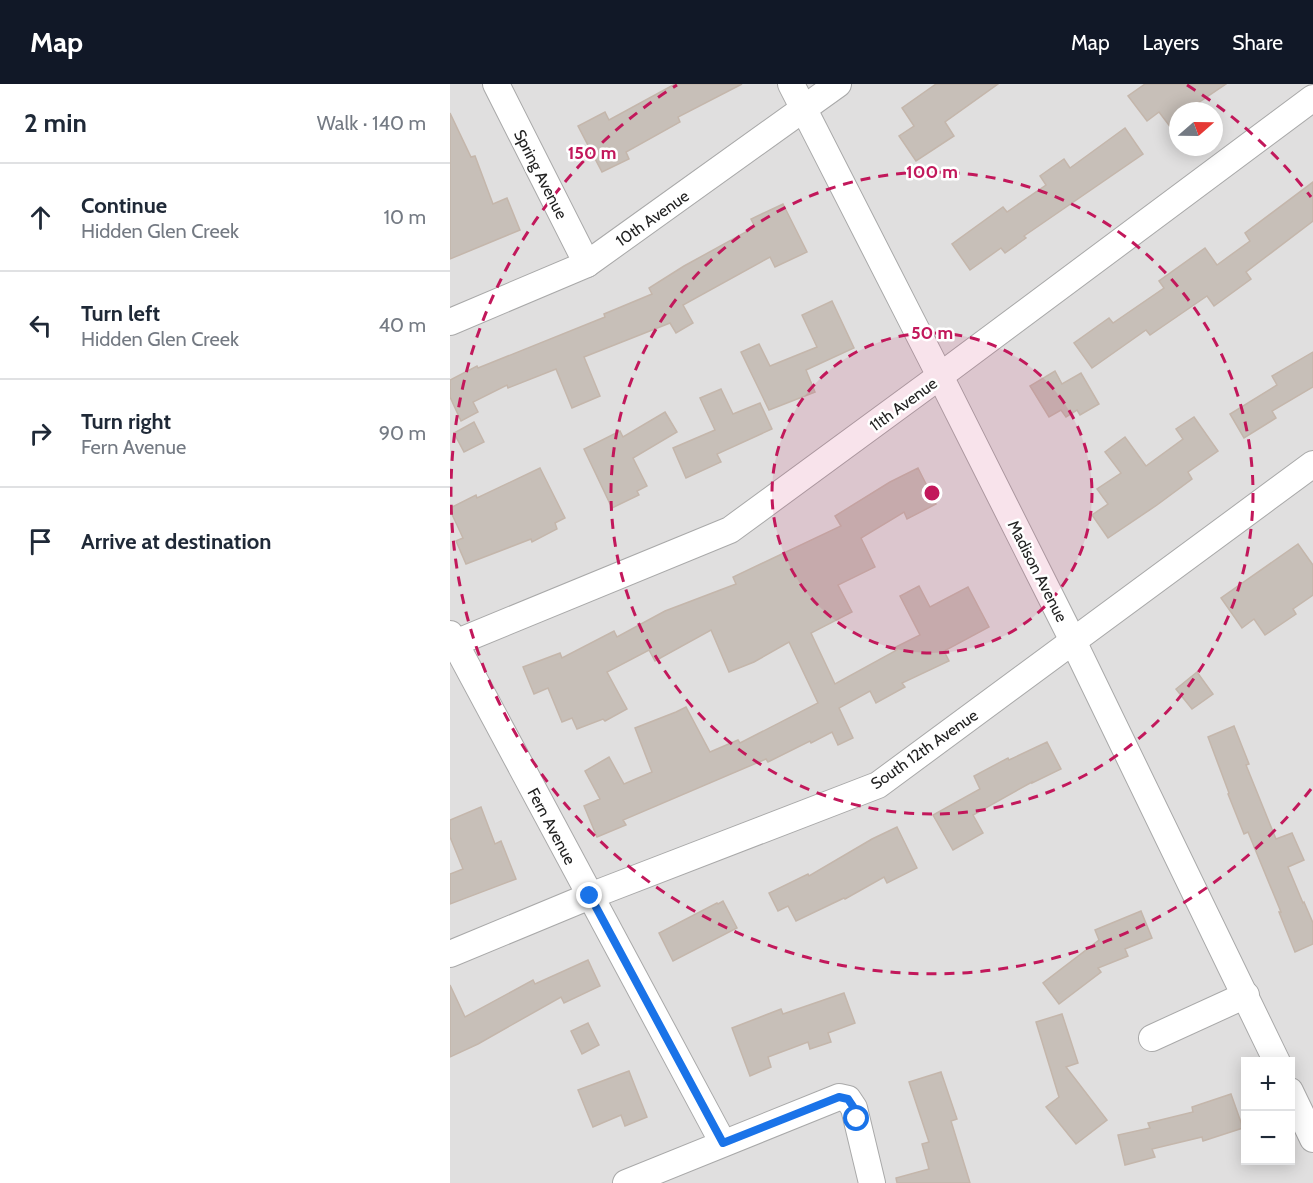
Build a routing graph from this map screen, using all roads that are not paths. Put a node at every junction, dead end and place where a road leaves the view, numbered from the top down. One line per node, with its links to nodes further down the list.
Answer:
1 (496, 84): 6 (street, Spring Avenue)
2 (791, 84): 5 (street, Madison Avenue)
3 (838, 84): 5 (street, 10th Avenue)
4 (1313, 98): 8 (street, 11th Avenue)
5 (804, 110): 6 (street, 10th Avenue); 8 (street, Madison Avenue)
6 (587, 264): 7 (street, 10th Avenue)
7 (450, 322)
8 (940, 376): 10 (street, 11th Avenue); 11 (street, Madison Avenue)
9 (1313, 464): 11 (street, South 12th Avenue)
10 (452, 639): 12 (street, Fern Avenue)
11 (1073, 641): 12 (street, South 12th Avenue); 14 (street, Madison Avenue)
12 (590, 896): 13 (street, South 12th Avenue); 19 (street, Fern Avenue)
13 (450, 954)
14 (1246, 995): 15 (street); 16 (street, Madison Avenue)
15 (1152, 1038)
16 (1275, 1057)
17 (1295, 1101): 18 (street)
18 (1313, 1139)
19 (723, 1143): 20 (street); 21 (street)
20 (626, 1183)
21 (872, 1183)

